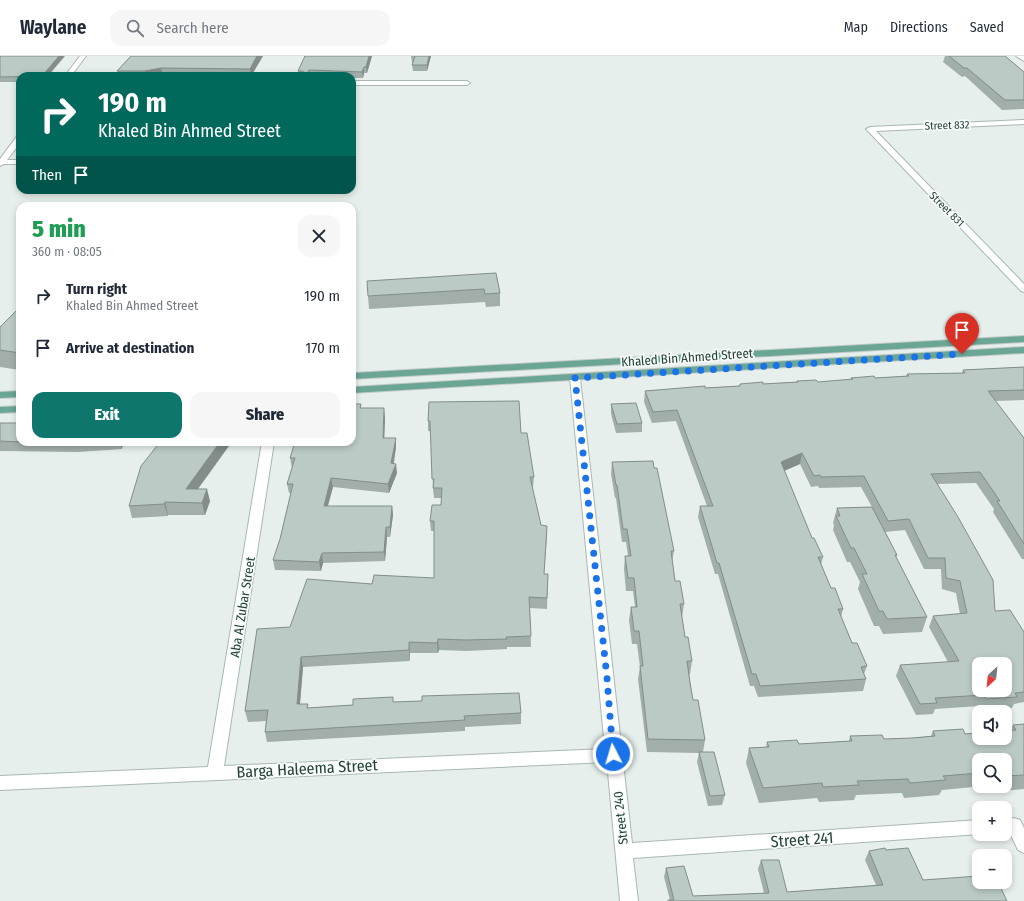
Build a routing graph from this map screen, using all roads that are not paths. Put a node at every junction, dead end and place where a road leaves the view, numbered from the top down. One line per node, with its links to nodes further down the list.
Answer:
1 (83, 56): 4 (street)
2 (1019, 56): 3 (street)
3 (1024, 59)
4 (71, 72)
5 (356, 83): 6 (street)
6 (467, 83)
7 (1024, 122): 8 (street, Street 832)
8 (870, 129): 12 (street, Street 831)
9 (16, 143): 11 (street)
10 (16, 162): 11 (street)
11 (1, 163)
12 (1024, 289)
13 (1024, 339): 15 (main road, Khaled Bin Ahmed Street)
14 (1024, 350): 16 (main road, Khaled Bin Ahmed Street)
15 (356, 376)
16 (575, 378): 17 (main road, Khaled Bin Ahmed Street); 23 (street, Street 240)
17 (356, 390)
18 (16, 394): 19 (main road)
19 (0, 395)
20 (16, 409): 21 (main road)
21 (0, 410)
22 (267, 446): 24 (street, Aba Al Zubar Street)
23 (613, 754): 24 (street, Barga Haleema Street); 29 (street, Street 240)
24 (215, 772): 25 (street, Barga Haleema Street)
25 (0, 784)
26 (1014, 825): 28 (street)
27 (972, 827): 29 (street, Street 241)
28 (1024, 844)
29 (624, 851): 30 (street, Street 240)
30 (629, 901)

